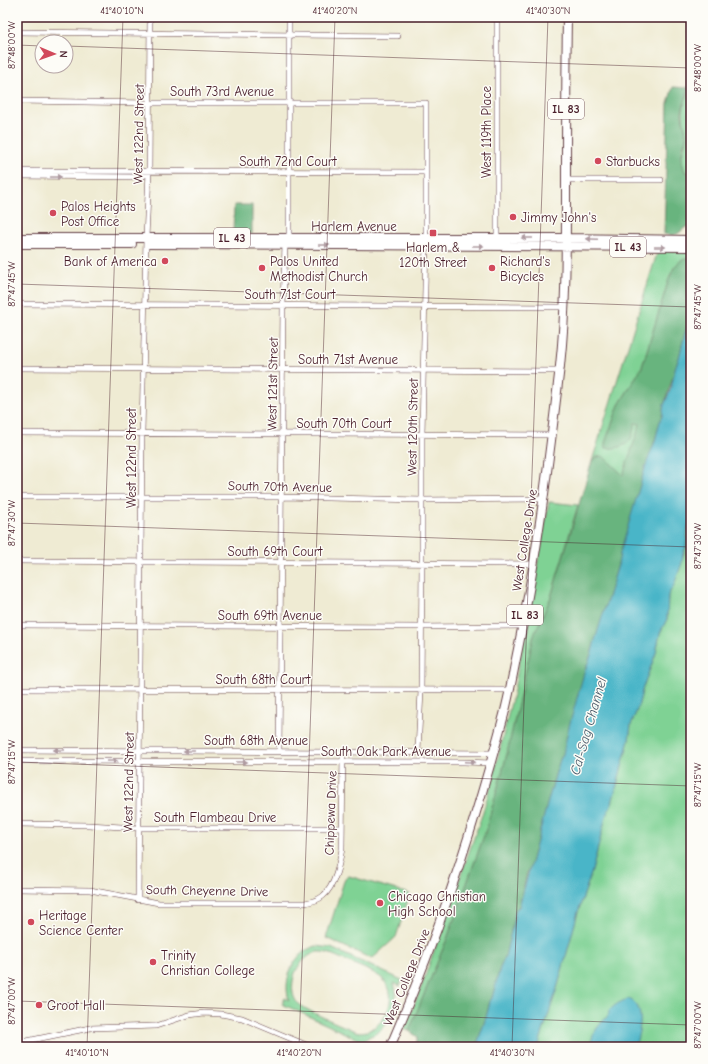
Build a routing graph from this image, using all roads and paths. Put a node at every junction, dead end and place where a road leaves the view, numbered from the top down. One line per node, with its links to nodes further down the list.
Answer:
1 (150, 17): 6 (street, West 122nd Street)
2 (289, 17): 7 (street, West 121st Street)
3 (497, 17): 26 (street, West 119th Place)
4 (567, 17): 18 (main road, West College Drive / IL 83)
5 (17, 32): 6 (street)
6 (150, 33): 7 (street); 11 (street, West 122nd Street)
7 (289, 34): 8 (street); 10 (street, West 121st Street)
8 (398, 36)
9 (17, 101): 11 (street, South 73rd Avenue)
10 (289, 102): 11 (street, South 73rd Avenue); 12 (street, South 73rd Avenue); 15 (street, West 121st Street)
11 (150, 103): 14 (street, West 122nd Street)
12 (426, 103): 16 (street, West 120th Street)
13 (17, 171): 14 (street, South 72nd Court)
14 (149, 172): 15 (street, South 72nd Court); 17 (street, South 72nd Court, one-way to 14); 23 (street, West 122nd Street)
15 (288, 172): 16 (street, South 72nd Court); 24 (street, West 121st Street)
16 (426, 172): 25 (street, West 120th Street)
17 (17, 176)
18 (566, 180): 19 (street); 21 (main road, West College Drive / IL 83)
19 (660, 180)
20 (17, 238): 23 (main road, Harlem Avenue / IL 43)
21 (566, 238): 22 (main road, Harlem Avenue / IL 43, one-way to 21); 26 (main road, Harlem Avenue / IL 43, one-way to 26); 28 (main road, West College Drive / IL 83)
22 (691, 240)
23 (146, 241): 24 (main road, Harlem Avenue / IL 43); 27 (main road, Harlem Avenue / IL 43); 31 (street, West 122nd Street)
24 (287, 241): 25 (main road, Harlem Avenue / IL 43); 32 (street, West 121st Street)
25 (425, 242): 26 (main road, Harlem Avenue / IL 43); 33 (street, West 120th Street)
26 (497, 242): 28 (main road, Harlem Avenue / IL 43)
27 (17, 244)
28 (566, 247): 29 (main road, Harlem Avenue / IL 43, one-way to 29); 34 (main road, West College Drive / IL 83)
29 (691, 247)
30 (17, 304): 31 (street, South 71st Court)
31 (144, 305): 32 (street, South 71st Court); 36 (street, West 122nd Street)
32 (284, 305): 33 (street, South 71st Court); 37 (street, West 121st Street)
33 (424, 306): 34 (street, South 71st Court); 38 (street, West 120th Street)
34 (563, 307): 39 (main road, West College Drive / IL 83)
35 (17, 368): 36 (street, South 71st Avenue)
36 (143, 369): 37 (street, South 71st Avenue); 41 (street, West 122nd Street)
37 (283, 370): 38 (street, South 71st Avenue); 42 (street, West 121st Street)
38 (424, 370): 39 (street, South 71st Avenue); 43 (street, West 120th Street)
39 (559, 371): 44 (main road, West College Drive / IL 83)
40 (17, 433): 41 (street, South 70th Court)
41 (142, 433): 42 (street, South 70th Court); 46 (street, West 122nd Street)
42 (282, 434): 43 (street, South 70th Court); 47 (street, West 121st Street)
43 (422, 435): 44 (street, South 70th Court); 49 (street, West 120th Street)
44 (552, 435): 48 (main road, West College Drive / IL 83)
45 (17, 497): 46 (street, South 70th Avenue)
46 (142, 497): 47 (street, South 70th Avenue); 51 (street, West 122nd Street)
47 (282, 497): 49 (street, South 70th Avenue); 52 (street, West 121st Street)
48 (543, 499): 49 (street, South 70th Avenue); 54 (main road, West College Drive / IL 83)
49 (422, 500): 53 (street, West 120th Street)
50 (17, 561): 51 (street, South 69th Court)
51 (141, 562): 52 (street, South 69th Court); 56 (street, West 122nd Street)
52 (281, 562): 53 (street, South 69th Court); 57 (street, West 121st Street)
53 (422, 562): 54 (street, South 69th Court); 59 (street, West 120th Street)
54 (534, 564): 58 (main road, West College Drive / IL 83)
55 (17, 625): 56 (street, South 69th Avenue)
56 (140, 625): 57 (street, South 69th Avenue); 61 (street, West 122nd Street)
57 (280, 626): 59 (street, South 69th Avenue); 62 (street, West 121st Street)
58 (523, 626): 59 (street, South 69th Avenue); 63 (main road, West College Drive / IL 83)
59 (421, 627): 64 (street, West 120th Street)
60 (17, 689): 61 (street, South 68th Court)
61 (140, 690): 62 (street, South 68th Court); 66 (street, West 122nd Street)
62 (280, 690): 64 (street, South 68th Court); 67 (street, West 121st Street)
63 (510, 690): 64 (street, South 68th Court); 70 (main road, West College Drive / IL 83)
64 (421, 691): 69 (street, West 120th Street)
65 (17, 750): 66 (street, South 68th Avenue, one-way to 65)
66 (140, 750): 67 (street, South 68th Avenue, one-way to 66); 72 (street, West 122nd Street)
67 (279, 751): 68 (street, South 68th Avenue)
68 (343, 751): 69 (street, South 68th Avenue); 73 (street, Chippewa Drive)
69 (418, 752): 70 (street, South 68th Avenue)
70 (494, 753): 74 (main road, West College Drive / IL 83)
71 (17, 761): 72 (street, South Oak Park Avenue, one-way to 72)
72 (140, 761): 73 (street, South Oak Park Avenue, one-way to 73); 76 (street, West 122nd Street)
73 (342, 762): 74 (street, South Oak Park Avenue, one-way to 74); 77 (street, Chippewa Drive)
74 (491, 763): 83 (main road, West College Drive / IL 83)
75 (17, 824): 76 (street, South Flambeau Drive)
76 (138, 828): 77 (street, South Flambeau Drive); 80 (street, West 122nd Street)
77 (342, 828): 79 (street, Chippewa Drive)
78 (17, 889): 80 (street, South Cheyenne Drive)
79 (324, 896): 80 (street, South Cheyenne Drive)
80 (138, 900)
81 (17, 1043): 82 (street)
82 (311, 1047)
83 (390, 1047)

